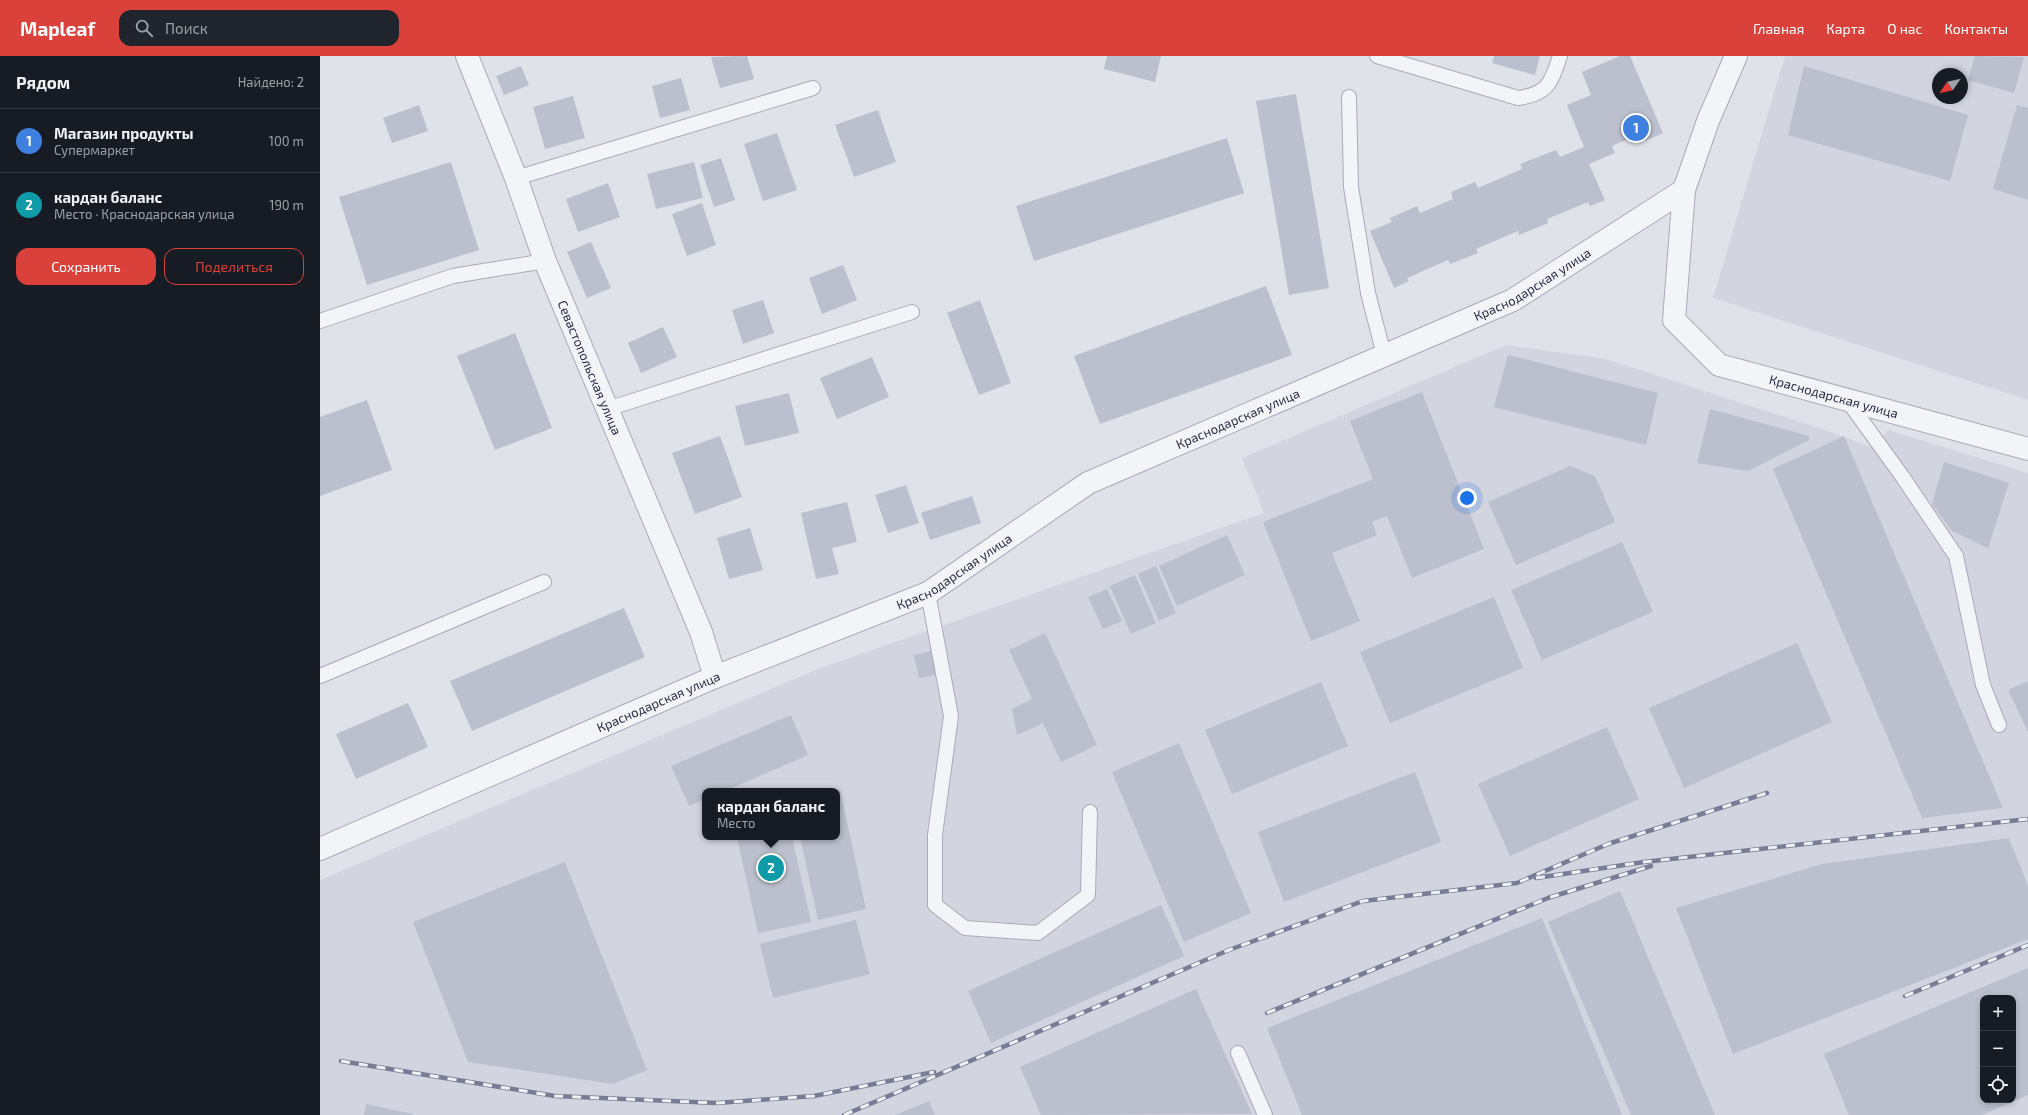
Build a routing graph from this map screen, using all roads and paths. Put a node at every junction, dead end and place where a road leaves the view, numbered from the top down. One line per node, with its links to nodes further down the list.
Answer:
1 (468, 56): 7 (street, Севастопольская улица)
2 (1377, 56): 3 (lane)
3 (1560, 56)
4 (1736, 56): 8 (street)
5 (813, 88): 7 (lane)
6 (1349, 97): 12 (lane)
7 (516, 178): 9 (street, Севастопольская улица)
8 (1684, 190): 12 (street, Краснодарская улица); 13 (street, Краснодарская улица)
9 (545, 261): 11 (lane); 14 (street, Севастопольская улица)
10 (912, 312): 14 (lane)
11 (320, 320)
12 (1384, 355): 17 (street, Краснодарская улица)
13 (1847, 400): 15 (street, Краснодарская улица); 20 (lane)
14 (607, 409): 19 (street, Севастопольская улица)
15 (2028, 449)
16 (544, 582): 18 (lane)
17 (928, 593): 19 (street, Краснодарская улица); 21 (lane)
18 (320, 676)
19 (715, 677): 22 (street, Краснодарская улица)
20 (1999, 725)
21 (1090, 812)
22 (320, 849)
23 (1238, 1053): 24 (lane)
24 (1265, 1115)

